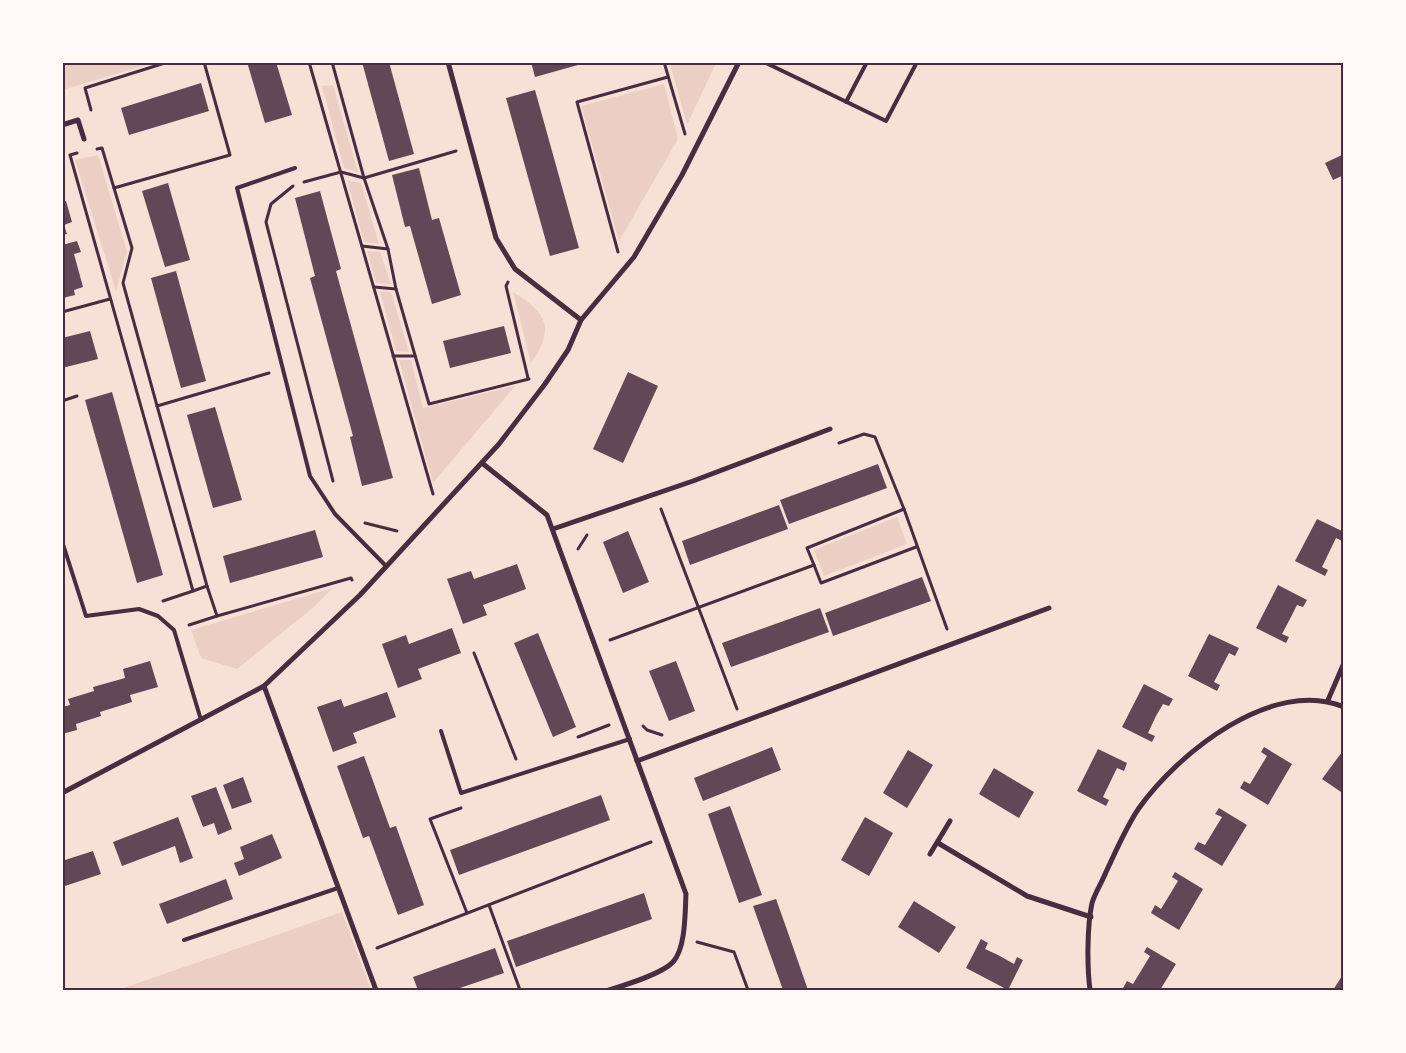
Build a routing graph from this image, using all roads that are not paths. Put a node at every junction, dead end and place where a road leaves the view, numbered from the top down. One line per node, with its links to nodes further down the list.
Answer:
1 (448, 62): 10 (street)
2 (739, 62): 10 (street)
3 (764, 62): 6 (lane)
4 (866, 62): 6 (lane)
5 (917, 62): 6 (lane)
6 (846, 102)
7 (62, 125): 8 (street)
8 (84, 139)
9 (295, 168): 15 (lane)
10 (581, 320): 12 (street)
11 (830, 429): 13 (street)
12 (482, 462): 13 (street); 15 (street)
13 (553, 530): 23 (street)
14 (62, 540): 21 (lane)
15 (386, 566): 18 (street)
16 (1049, 608): 24 (street)
17 (1344, 663): 19 (street)
18 (264, 686): 21 (street); 29 (street)
19 (1328, 700): 20 (street); 30 (street)
20 (1344, 707)
21 (201, 720): 25 (street)
22 (441, 731): 23 (lane)
23 (630, 739): 24 (street)
24 (637, 761): 33 (street)
25 (62, 794)
26 (950, 821): 27 (street)
27 (938, 843): 28 (street); 30 (street)
28 (930, 854)
29 (338, 888): 31 (lane); 32 (street)
30 (1091, 917): 34 (street)
31 (184, 940)
32 (376, 990)
33 (609, 990)
34 (1090, 990)

